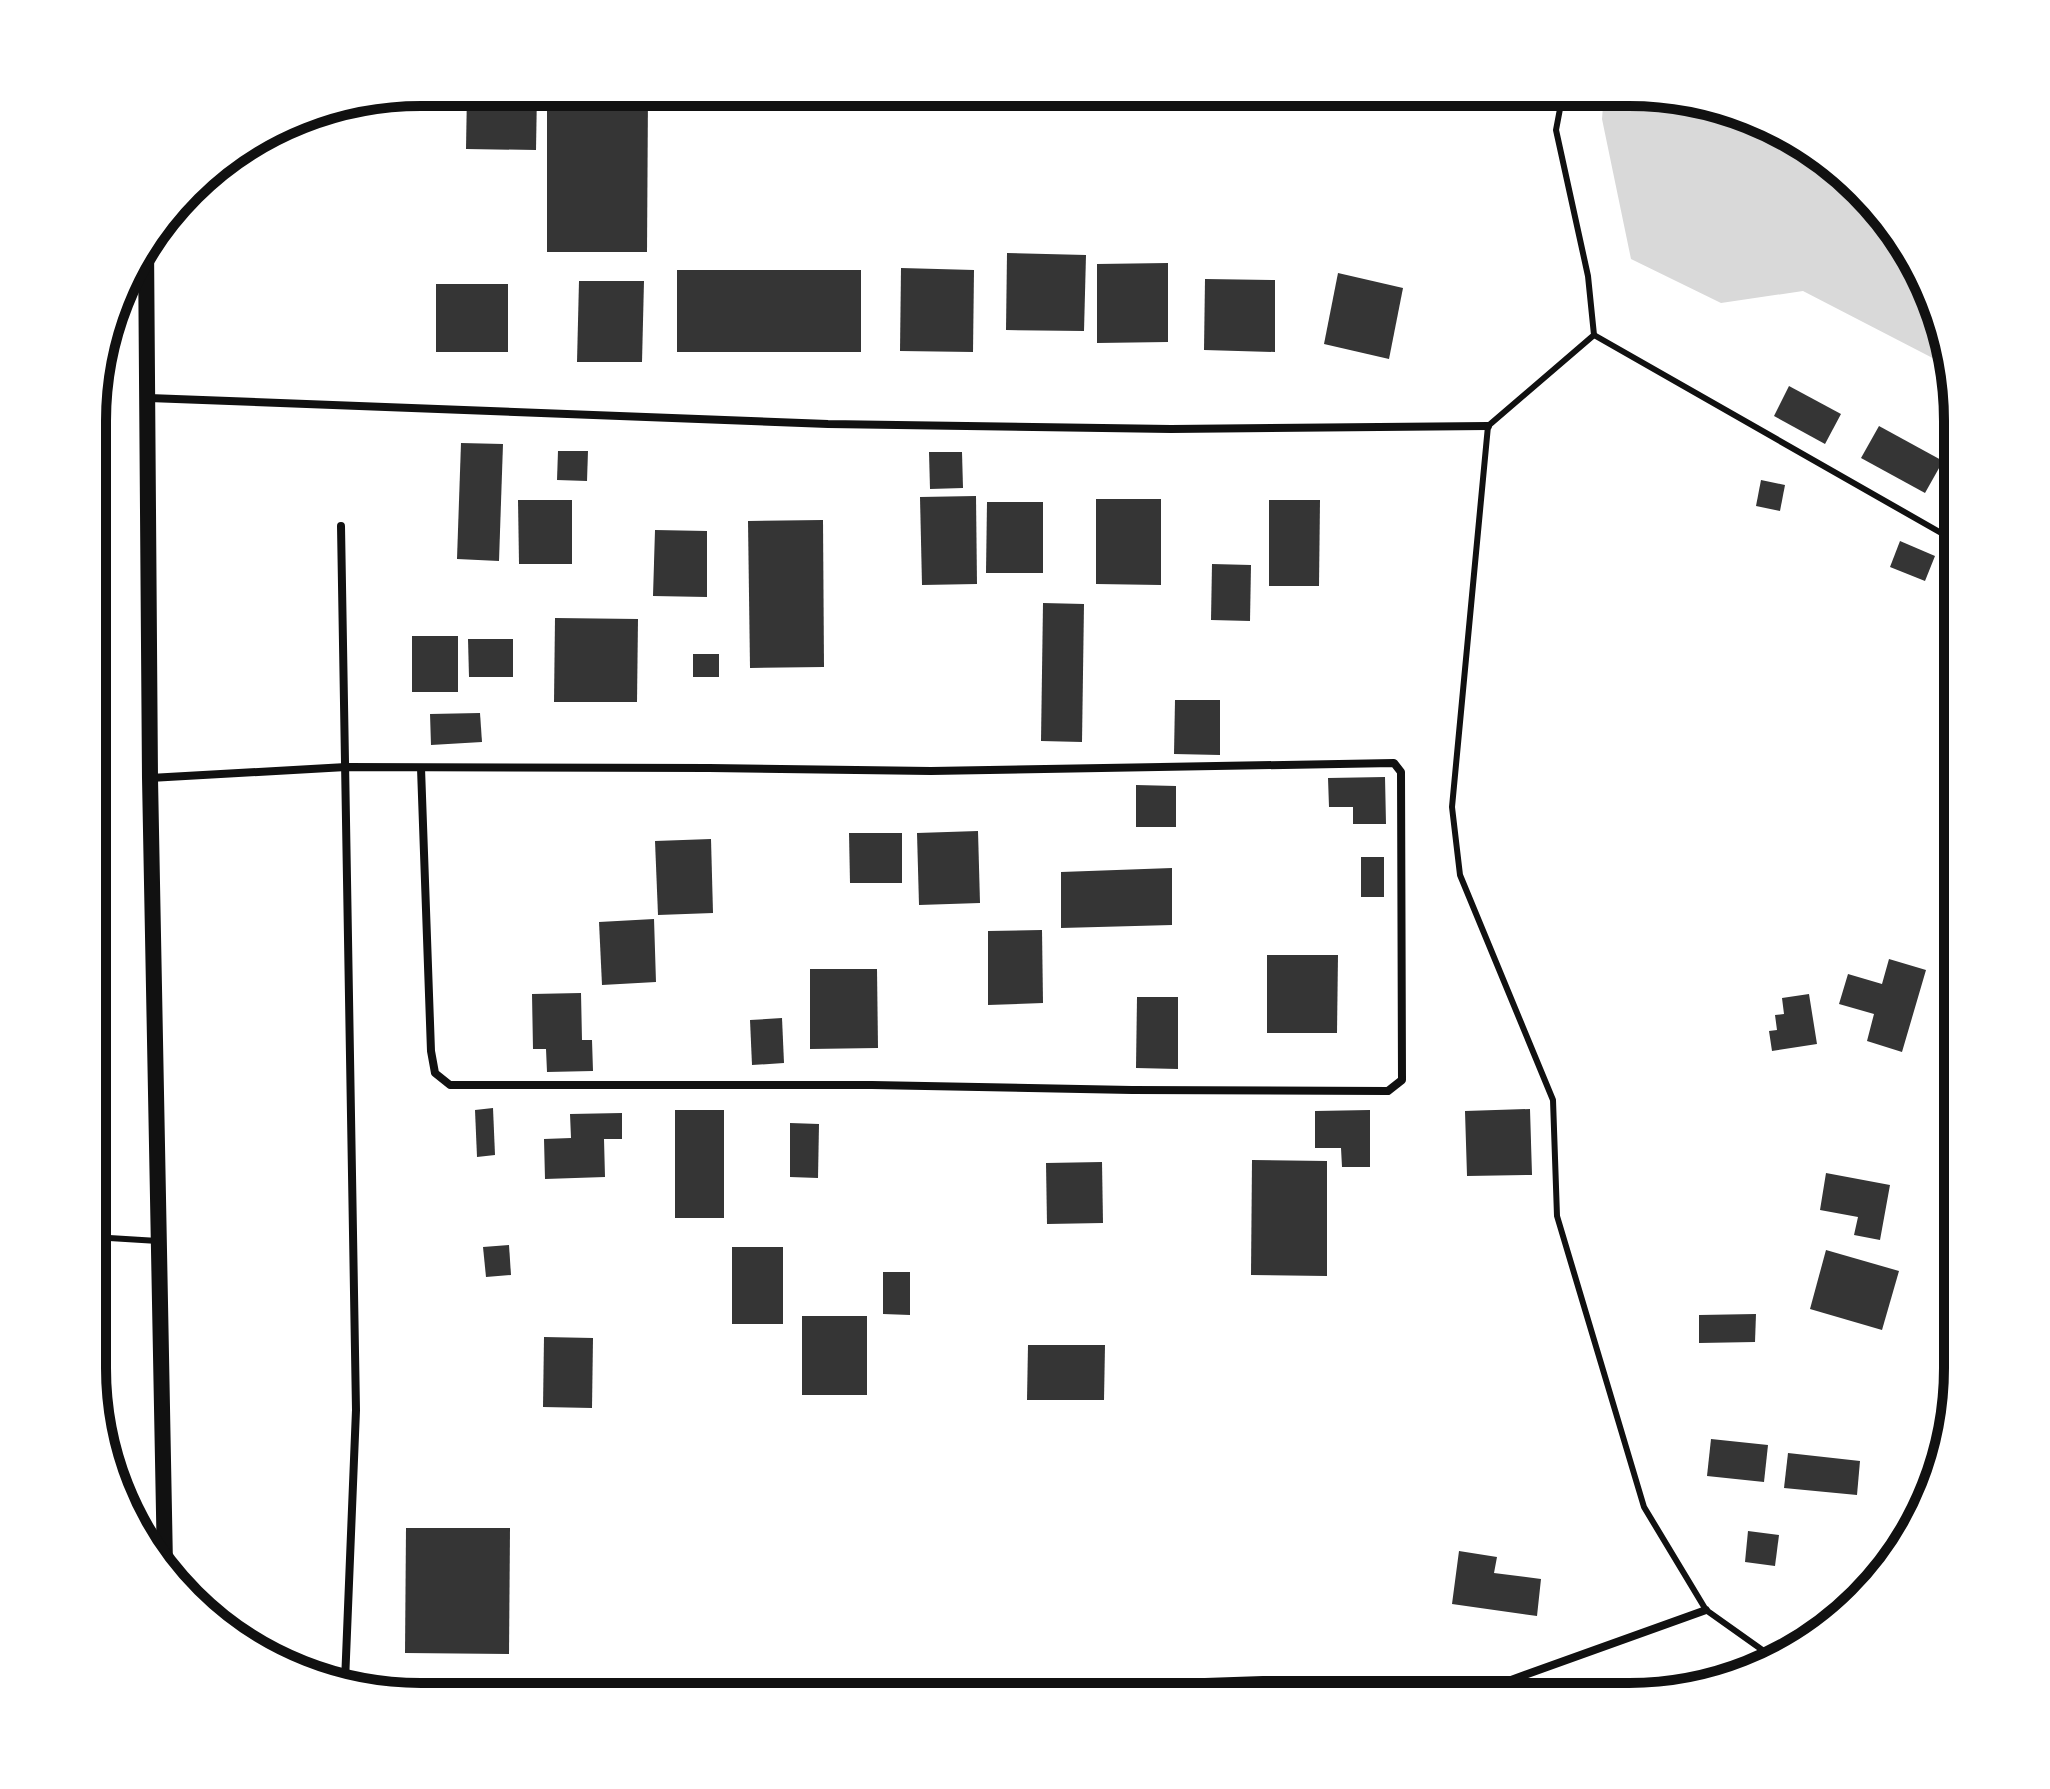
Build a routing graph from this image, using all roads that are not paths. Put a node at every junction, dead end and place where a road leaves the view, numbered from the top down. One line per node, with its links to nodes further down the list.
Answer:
1 (1561, 106): 3 (lane)
2 (146, 267): 4 (main road)
3 (1594, 335): 5 (lane); 7 (lane)
4 (149, 398): 5 (street); 10 (main road)
5 (1488, 426): 14 (lane)
6 (341, 526): 8 (street)
7 (1944, 535)
8 (346, 767): 9 (street); 10 (street); 16 (street)
9 (421, 768): 9 (street)
10 (150, 778): 12 (main road)
11 (106, 1238): 12 (lane)
12 (158, 1241): 13 (main road)
13 (165, 1551)
14 (1706, 1610): 15 (lane); 17 (street)
15 (1765, 1652)
16 (345, 1673)
17 (1263, 1680): 18 (street); 19 (lane)
18 (1176, 1683)
19 (1263, 1683)

